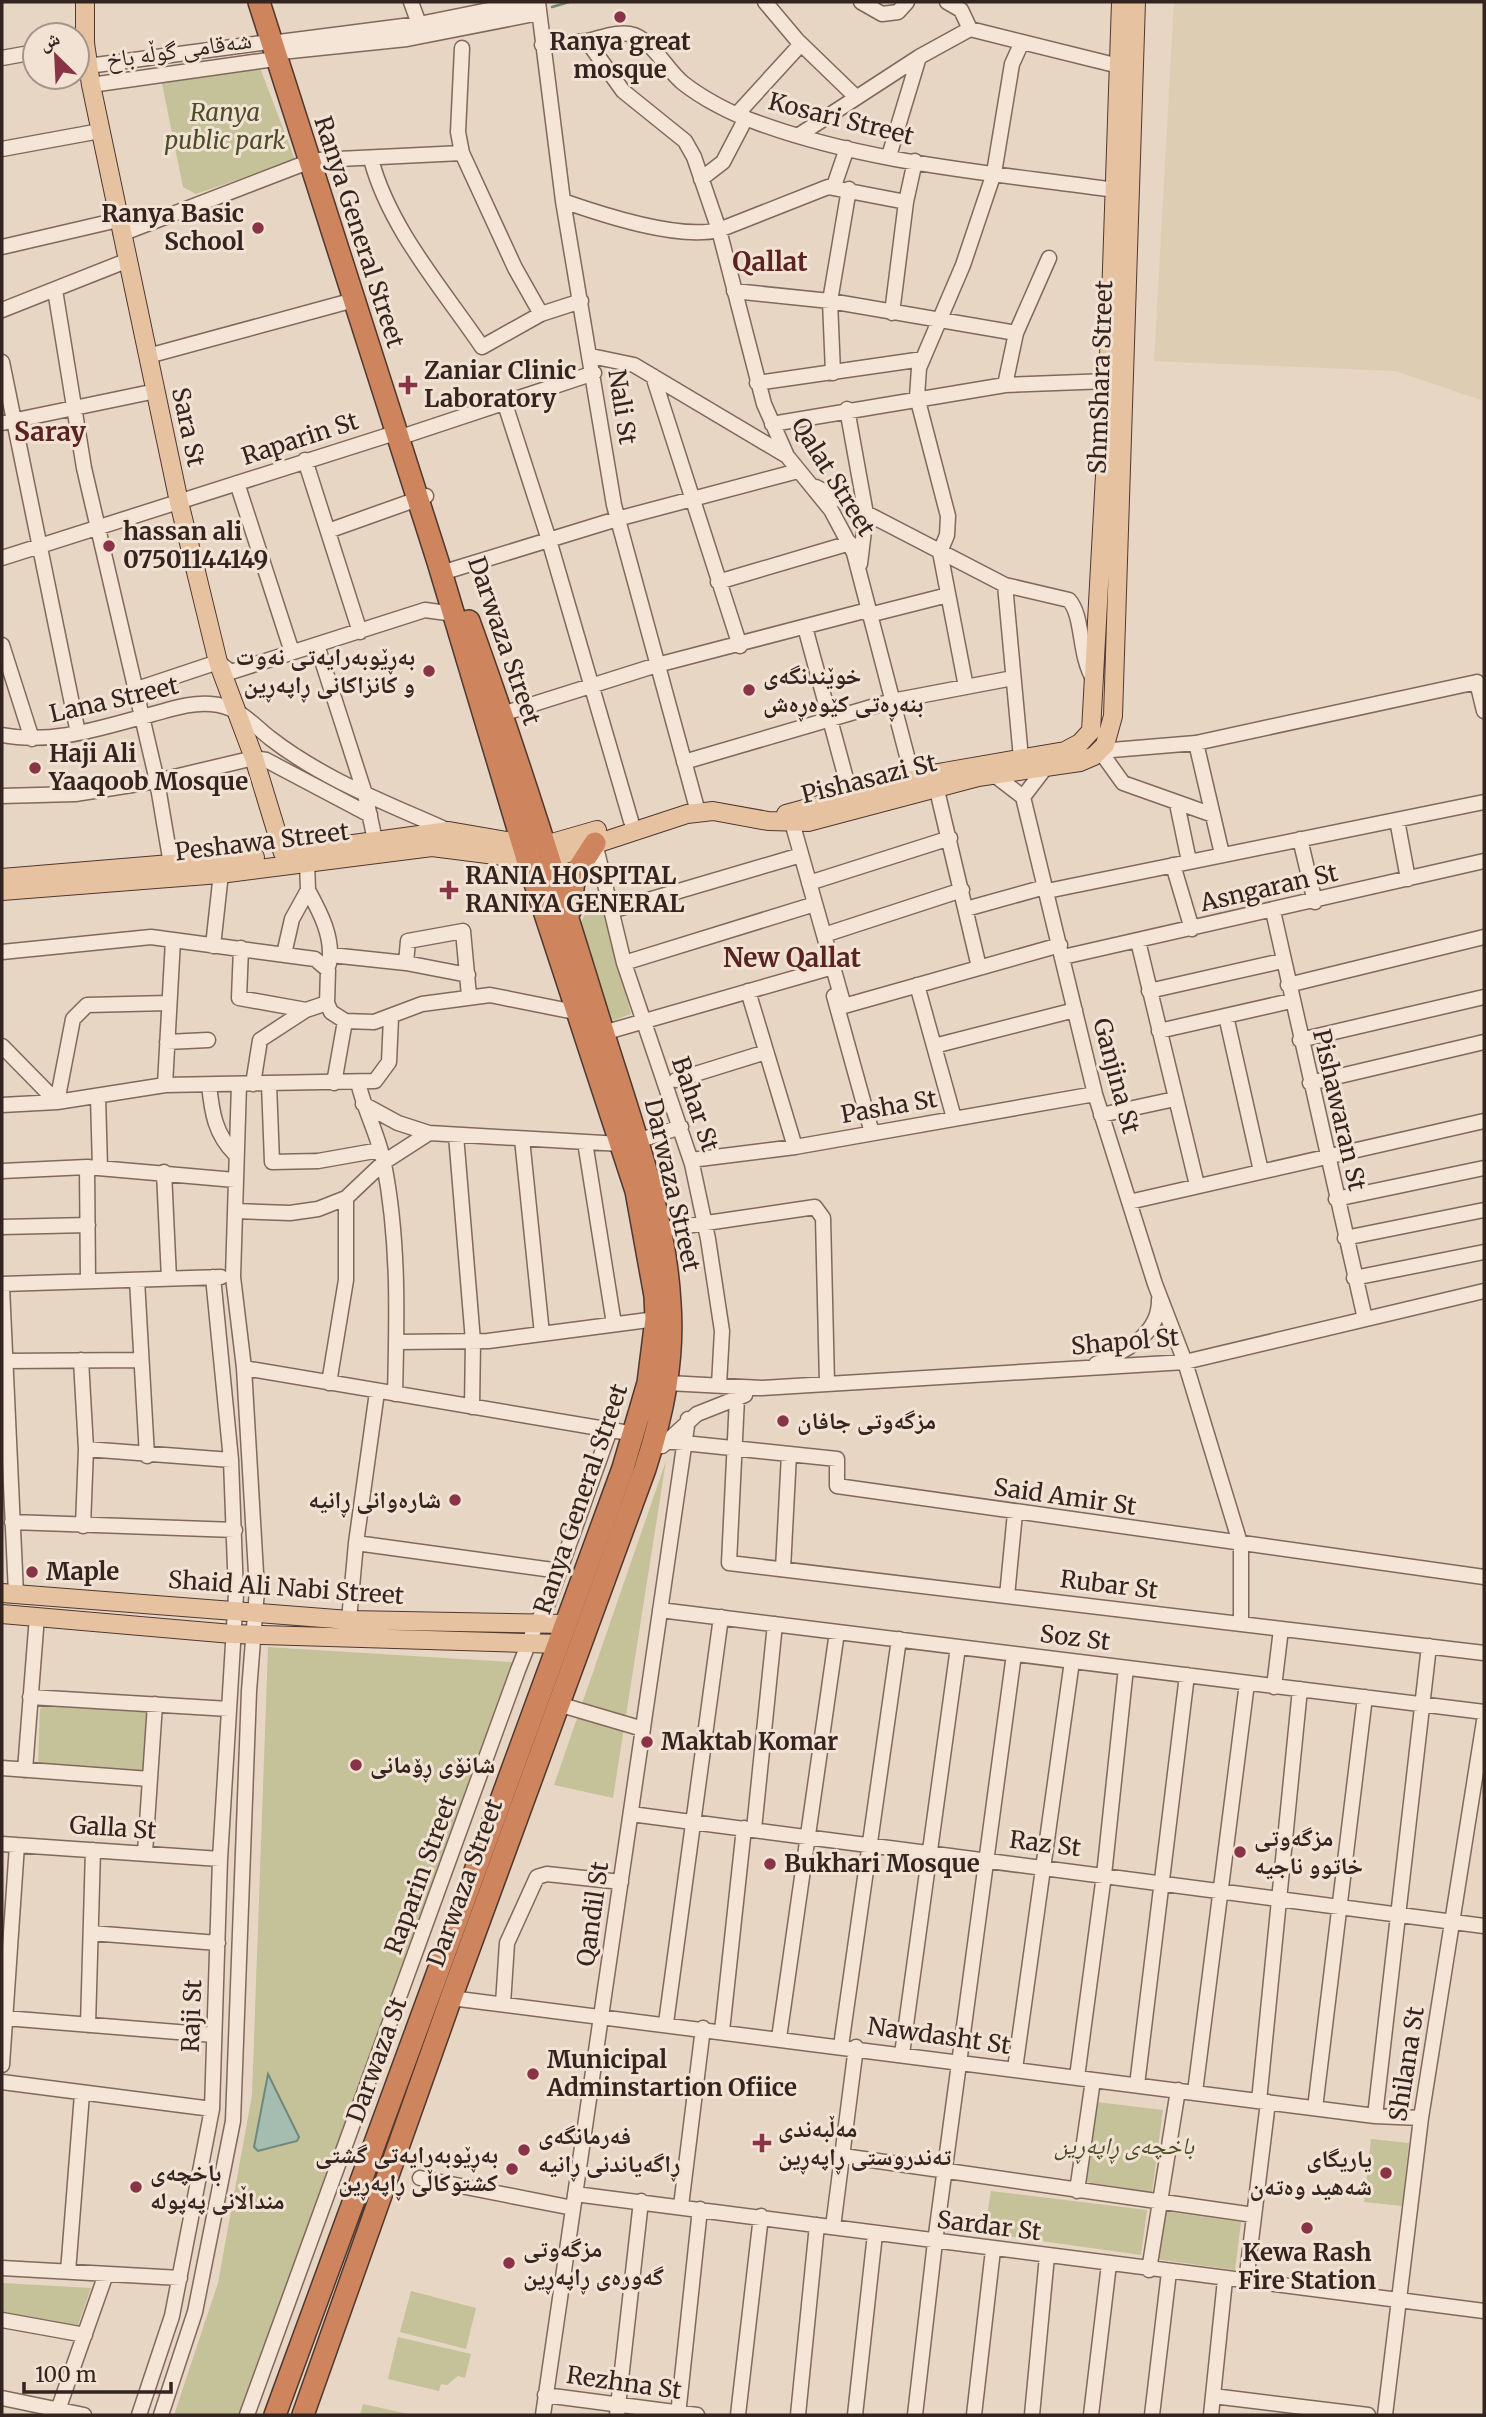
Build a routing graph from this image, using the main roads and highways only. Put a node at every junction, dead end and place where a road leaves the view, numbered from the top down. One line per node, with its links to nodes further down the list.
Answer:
1 (85, 2): 6 (main road, Sara St)
2 (259, 2): 7 (highway, Ranya General Street)
3 (270, 2): 7 (highway)
4 (1121, 2): 10 (main road, ShmShara Street)
5 (1136, 2): 10 (main road, ShmShara Street)
6 (83, 21)
7 (276, 49): 9 (highway, Ranya General Street)
8 (91, 85): 21 (main road, Sara St)
9 (313, 161): 12 (highway); 12 (highway, Ranya General Street)
10 (1122, 217): 11 (main road, ShmShara Street)
11 (1122, 242): 14 (main road, ShmShara Street); 15 (main road, ShmShara Street)
12 (401, 434): 13 (highway, Ranya General Street)
13 (422, 497): 19 (highway, Ranya General Street); 20 (highway, Darwaza Street)
14 (1086, 737): 15 (main road); 17 (main road, Pishasazi St)
15 (1100, 751): 17 (main road, Pishasazi St)
16 (697, 808): 17 (main road, Pishasazi St); 18 (main road, Pishasazi St); 20 (main road, Pishasazi St)
17 (791, 819)
18 (595, 842): 20 (main road, Pishasazi St); 25 (highway)
19 (525, 852): 20 (main road, Pishasazi St); 21 (main road, Peshawa Street); 22 (main road, Peshawa Street); 26 (highway, Ranya General Street)
20 (547, 852): 25 (highway, Darwaza Street)
21 (283, 853): 22 (main road, Peshawa Street)
22 (221, 868): 23 (main road, Peshawa Street); 24 (main road, Peshawa Street)
23 (2, 878)
24 (2, 891)
25 (572, 931): 26 (highway, Darwaza Street)
26 (629, 1142): 29 (highway, Ranya General Street); 32 (highway, Darwaza Street)
27 (9, 1593): 29 (main road, Shaid Ali Nabi Street)
28 (2, 1614): 30 (main road)
29 (568, 1623): 30 (highway, Ranya General Street)
30 (559, 1644): 31 (highway, Darwaza St)
31 (348, 2215): 32 (highway); 33 (highway, Darwaza St)
32 (371, 2224): 34 (highway, Darwaza Street)
33 (275, 2415)
34 (303, 2415)

